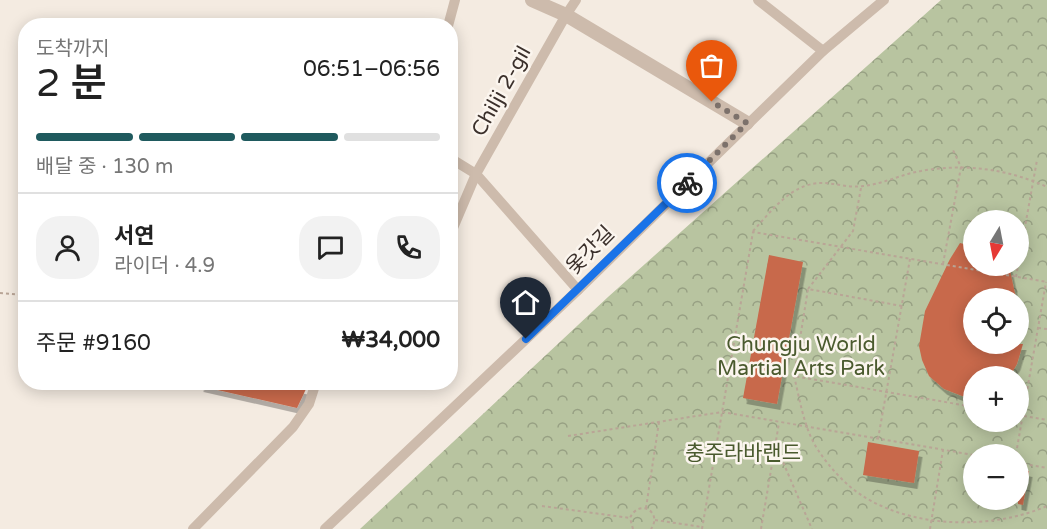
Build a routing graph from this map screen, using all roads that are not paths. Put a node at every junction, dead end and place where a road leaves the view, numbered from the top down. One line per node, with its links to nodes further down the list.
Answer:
1 (455, 0): 7 (street)
2 (532, 0): 6 (street)
3 (576, 0): 6 (street, Chilji 2-gil)
4 (758, 0): 8 (street)
5 (884, 0): 8 (street, 옻갓길)
6 (566, 15): 9 (street); 11 (street, Chilji 2-gil)
7 (450, 18)
8 (823, 51): 9 (street, 옻갓길)
9 (747, 123): 13 (street, 옻갓길)
10 (458, 163): 11 (street)
11 (476, 174): 12 (street, Chilji 2-gil); 13 (street)
12 (458, 217)
13 (578, 290): 16 (street, 옻갓길)
14 (313, 390): 15 (street)
15 (193, 529)
16 (325, 529)

